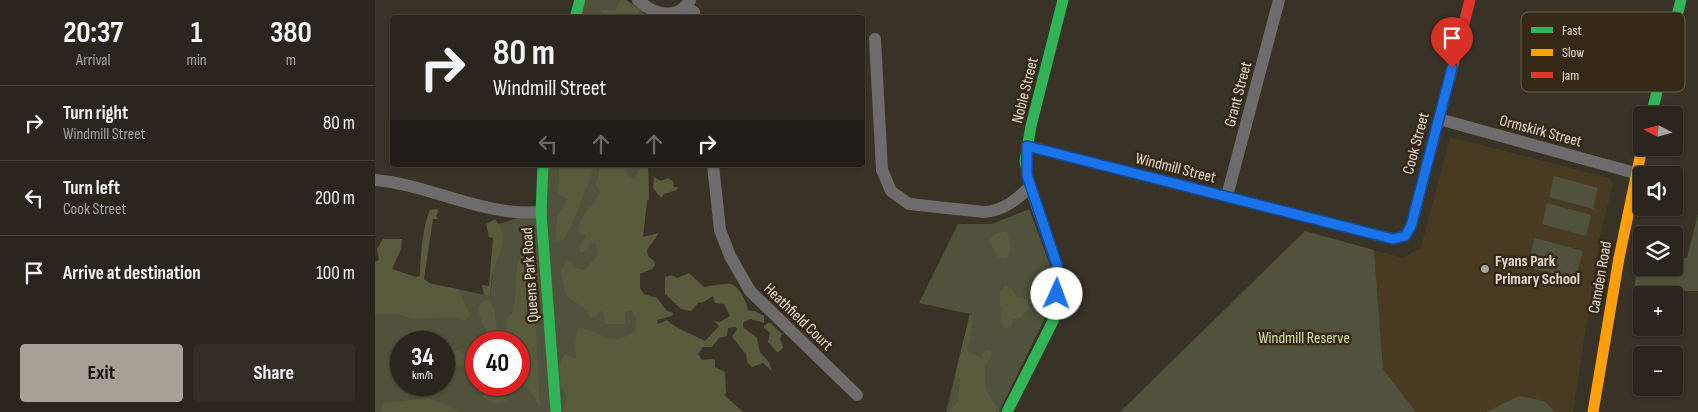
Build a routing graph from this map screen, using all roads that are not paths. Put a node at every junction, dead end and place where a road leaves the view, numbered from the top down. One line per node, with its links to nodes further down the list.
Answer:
1 (580, 0): 7 (street)
2 (638, 0): 6 (street)
3 (1063, 0): 13 (street, Noble Street)
4 (1279, 0): 20 (street, Grant Street)
5 (1469, 0): 12 (street, Cook Street)
6 (688, 3): 8 (street)
7 (576, 15)
8 (694, 15)
9 (875, 39): 19 (street)
10 (1657, 92): 11 (street)
11 (1653, 106)
12 (1439, 118): 16 (street, Ormskirk Street); 22 (street, Cook Street)
13 (1027, 146): 19 (street, Noble Street); 20 (street, Windmill Street)
14 (543, 167): 21 (street, Queens Park Road)
15 (713, 167): 23 (street, Heathfield Court)
16 (1633, 171)
17 (375, 180): 21 (street)
18 (1633, 183): 26 (street, Camden Road)
19 (1030, 187): 25 (street, Noble Street)
20 (1227, 196): 22 (street, Windmill Street)
21 (541, 212): 24 (street, Queens Park Road)
22 (1405, 236)
23 (857, 395)
24 (556, 412)
25 (1007, 412)
26 (1593, 412)

